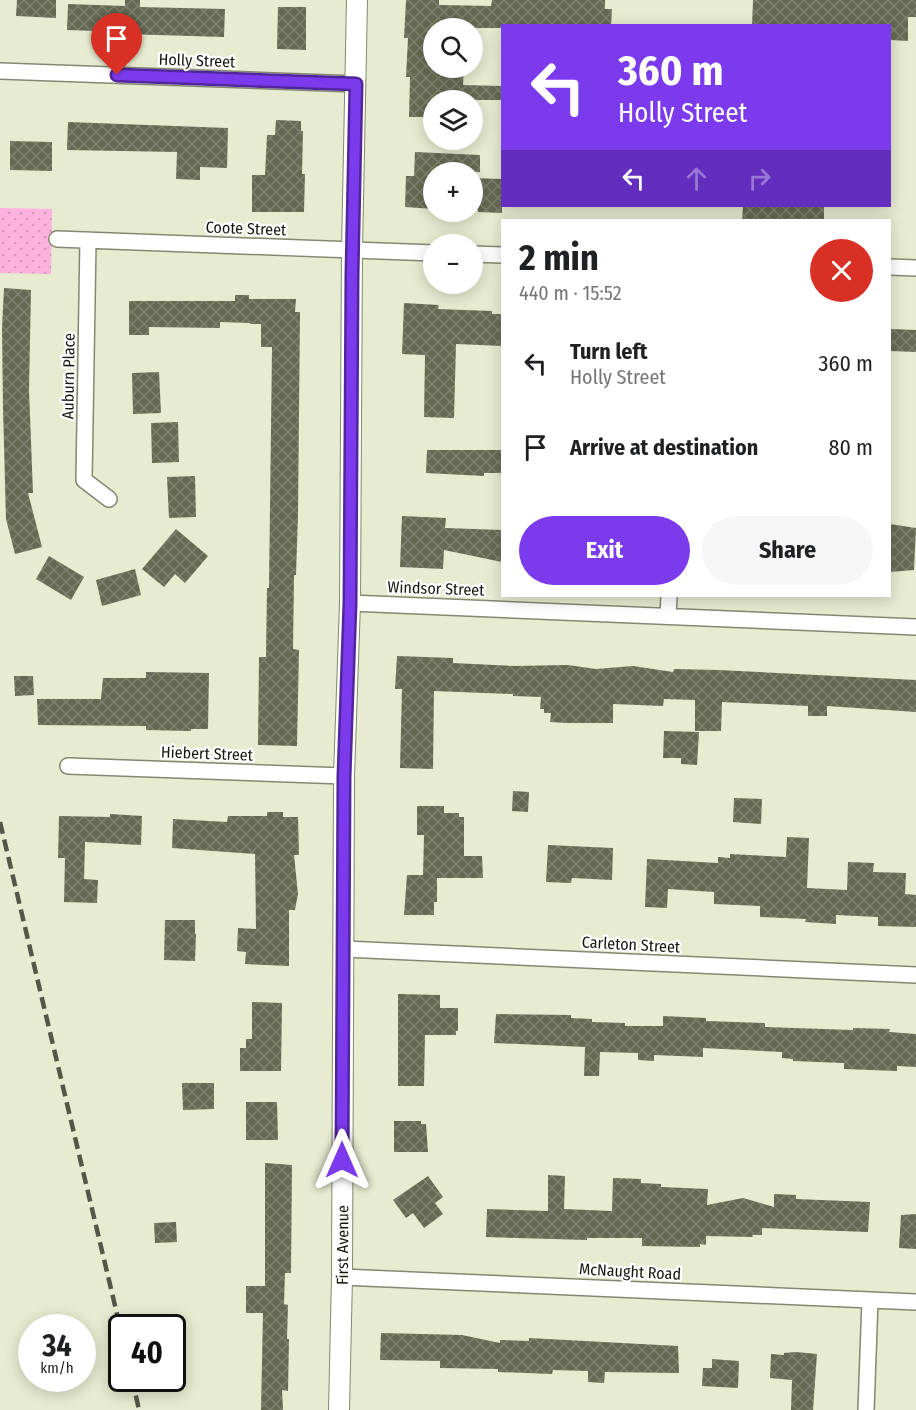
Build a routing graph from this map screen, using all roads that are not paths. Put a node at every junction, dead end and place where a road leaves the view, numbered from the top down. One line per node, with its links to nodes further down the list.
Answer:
1 (357, 0): 3 (street, First Avenue)
2 (0, 71): 3 (street, Holly Street)
3 (356, 84): 6 (street, First Avenue)
4 (57, 239): 5 (street, Coote Street)
5 (88, 240): 6 (street, Coote Street); 12 (street, Auburn Place)
6 (352, 250): 7 (street, Coote Street); 14 (street, First Avenue)
7 (423, 253)
8 (483, 254): 9 (street)
9 (501, 255)
10 (891, 267): 11 (street)
11 (916, 268)
12 (109, 500)
13 (669, 597): 15 (street)
14 (350, 603): 15 (street, Windsor Street); 18 (street, First Avenue)
15 (668, 616): 16 (street, Windsor Street)
16 (916, 627)
17 (68, 766): 18 (street, Hiebert Street)
18 (344, 776): 19 (street, First Avenue)
19 (344, 949): 20 (street, Carleton Street); 21 (street, First Avenue)
20 (916, 975)
21 (342, 1277): 22 (street, McNaught Road); 24 (street, First Avenue)
22 (870, 1300): 23 (street, McNaught Road); 25 (street)
23 (916, 1302)
24 (339, 1410)
25 (866, 1410)

